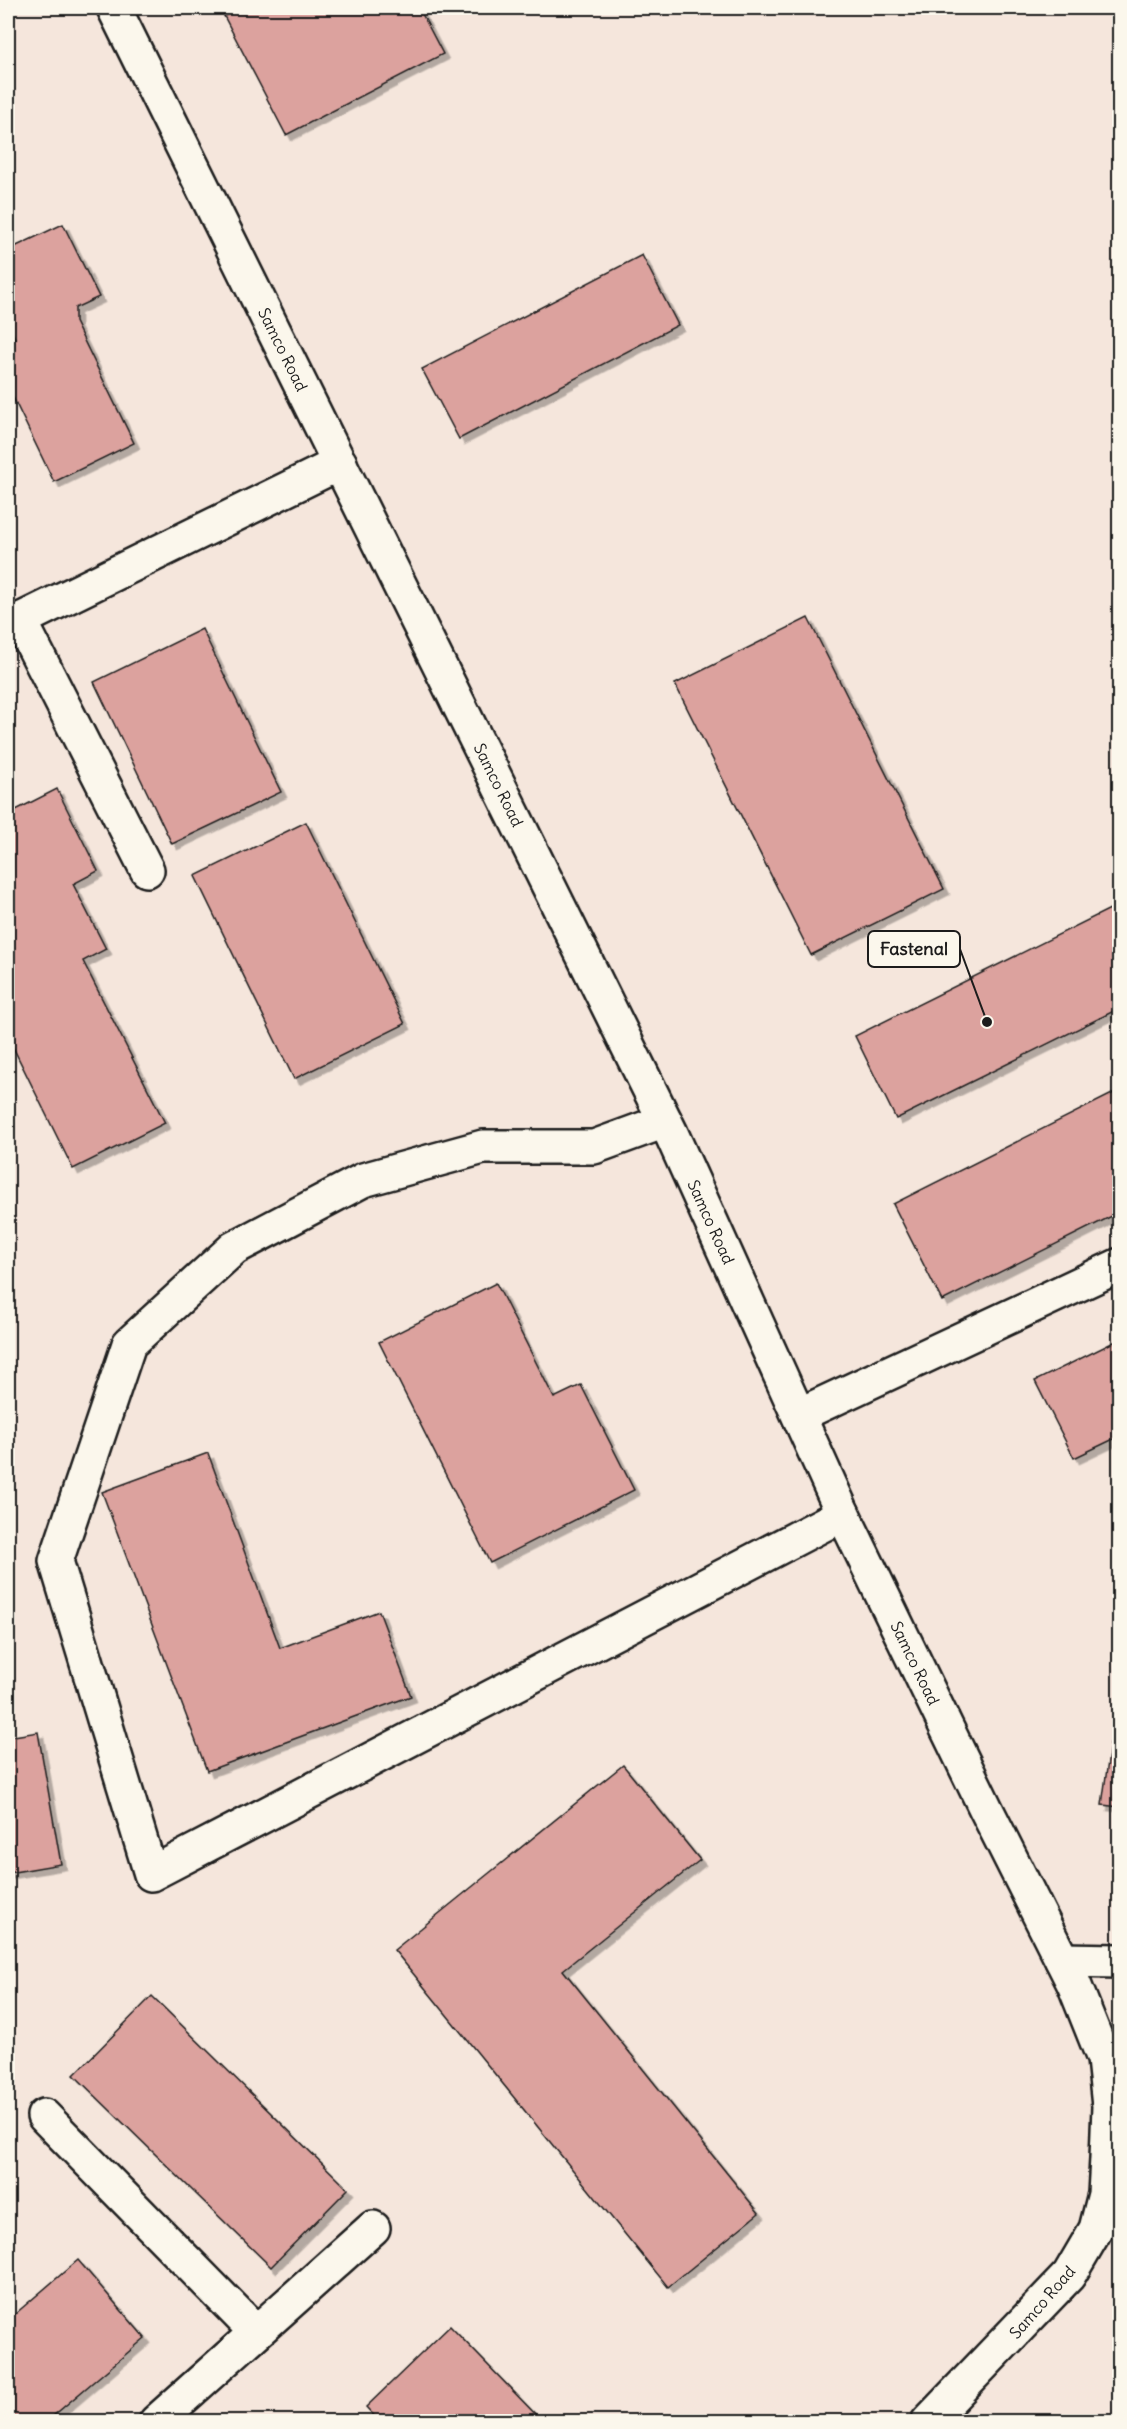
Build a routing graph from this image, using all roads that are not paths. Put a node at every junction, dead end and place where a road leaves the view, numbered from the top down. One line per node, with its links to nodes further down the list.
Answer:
1 (114, 8): 2 (street, Samco Road)
2 (340, 463): 3 (street); 5 (street, Samco Road)
3 (14, 623): 4 (street)
4 (147, 870)
5 (665, 1121): 7 (street, Samco Road); 8 (street)
6 (1119, 1264): 7 (street)
7 (799, 1415): 8 (street, Samco Road)
8 (843, 1514): 9 (street, Samco Road)
9 (1062, 1960): 10 (street); 15 (street, Samco Road)
10 (1119, 1960)
11 (44, 2116): 13 (street)
12 (373, 2228): 13 (street)
13 (256, 2332): 14 (street)
14 (156, 2421)
15 (928, 2421)

